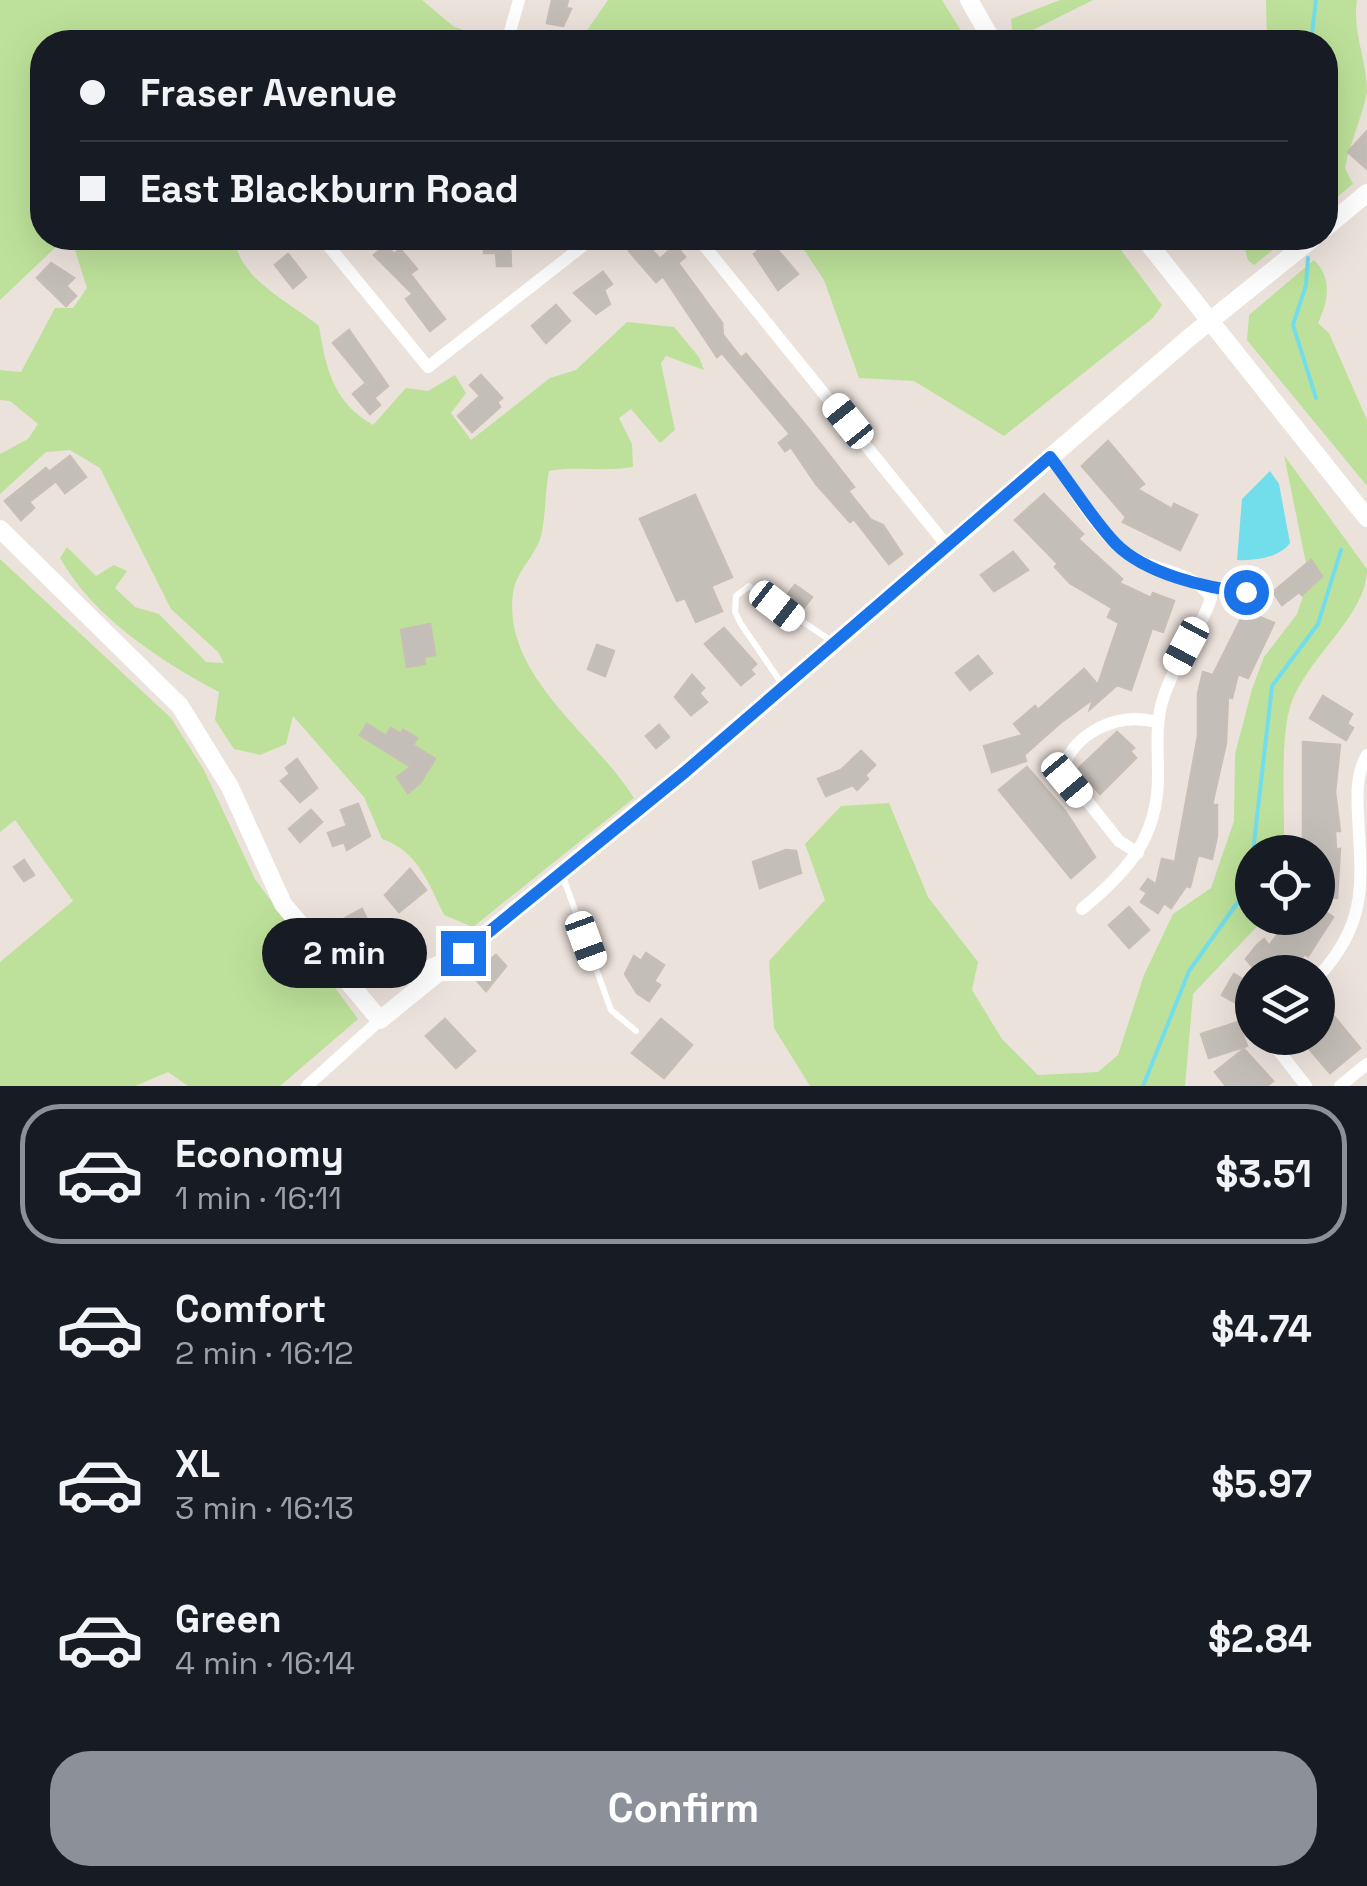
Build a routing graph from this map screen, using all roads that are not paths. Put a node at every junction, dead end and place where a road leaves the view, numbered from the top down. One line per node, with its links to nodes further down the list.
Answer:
1 (519, 0): 3 (street)
2 (969, 0): 4 (street)
3 (510, 30)
4 (986, 30)
5 (1367, 194): 6 (street)
6 (1338, 217)
7 (332, 250): 8 (street)
8 (578, 250)
9 (708, 250): 16 (street)
10 (1153, 250): 12 (street)
11 (1298, 250): 12 (street)
12 (1209, 321): 13 (street); 14 (street)
13 (1050, 457): 16 (street); 17 (street)
14 (1367, 518)
15 (0, 528): 28 (street)
16 (948, 547): 19 (street)
17 (1204, 587): 18 (lane); 21 (street)
18 (1266, 594)
19 (836, 644): 20 (street); 20 (lane)
20 (784, 687): 24 (street)
21 (1157, 722): 23 (street); 23 (street)
22 (1367, 755): 26 (street)
23 (1138, 853): 25 (street)
24 (562, 872): 27 (street); 31 (lane)
25 (1082, 908)
26 (1359, 937): 29 (street)
27 (463, 953): 28 (street); 30 (street)
28 (327, 957): 30 (street)
29 (1335, 960)
30 (380, 1020): 34 (street)
31 (636, 1031)
32 (1282, 1055): 35 (street)
33 (1367, 1064): 36 (street)
34 (307, 1086)
35 (1306, 1086)
36 (1340, 1086)

